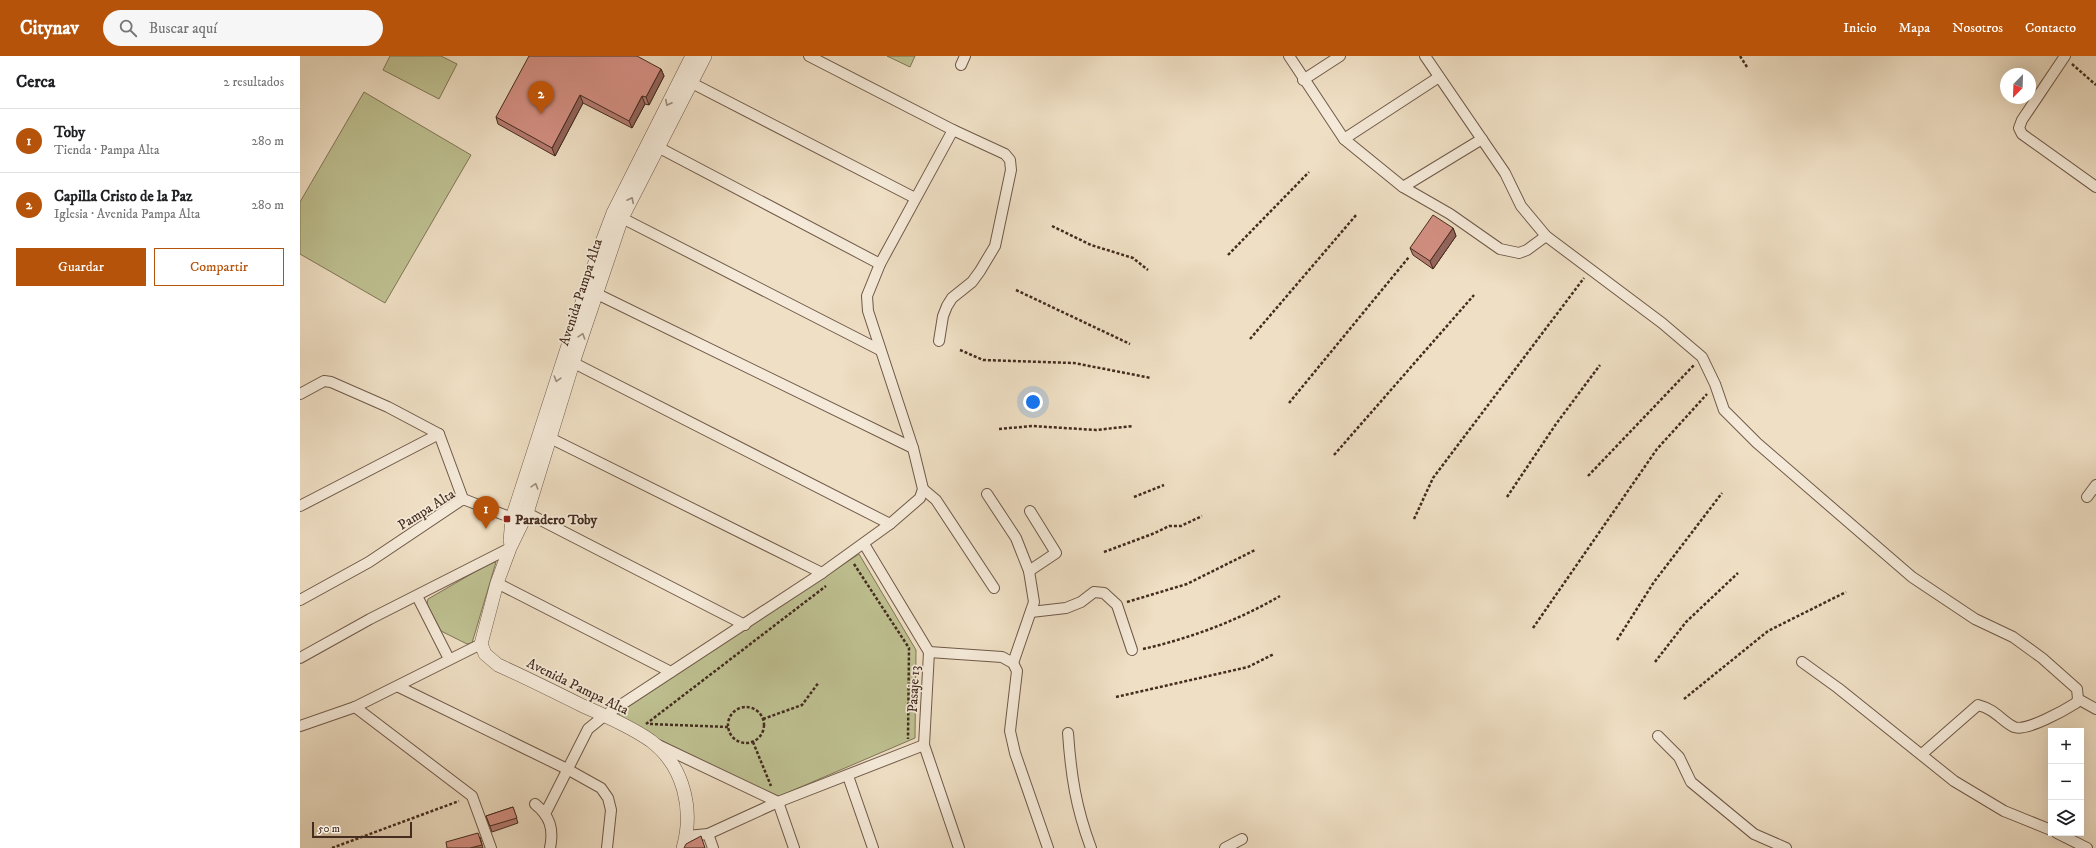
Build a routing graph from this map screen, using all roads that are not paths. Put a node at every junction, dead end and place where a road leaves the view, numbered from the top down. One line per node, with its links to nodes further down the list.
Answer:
1 (692, 56): 9 (street, Avenida Pampa Alta)
2 (705, 56): 9 (street, Avenida Pampa Alta)
3 (809, 56): 11 (street)
4 (1289, 56): 10 (street)
5 (1340, 56): 10 (street)
6 (1425, 56): 8 (street)
7 (2064, 57): 16 (street)
8 (1440, 77): 12 (street); 13 (street)
9 (686, 80): 14 (street, Avenida Pampa Alta); 17 (street)
10 (1303, 80): 12 (street)
11 (953, 130): 17 (street); 22 (street)
12 (1344, 139): 15 (street)
13 (1482, 139): 15 (street); 19 (street)
14 (653, 144): 18 (street, Avenida Pampa Alta, one-way to 14); 20 (street); 21 (street, Avenida Pampa Alta)
15 (1403, 187): 19 (street)
16 (2096, 187)
17 (915, 198): 20 (street)
18 (622, 218): 21 (street, Avenida Pampa Alta); 23 (street)
19 (1546, 236): 58 (street)
20 (880, 264): 23 (street)
21 (591, 291): 24 (street, Avenida Pampa Alta); 28 (street)
22 (939, 341)
23 (880, 350): 28 (street)
24 (568, 360): 27 (street, Avenida Pampa Alta); 38 (street)
25 (300, 394): 26 (street)
26 (439, 434): 33 (street); 34 (street)
27 (545, 435): 36 (street, Avenida Pampa Alta, one-way to 27); 37 (street, Avenida Pampa Alta); 42 (street)
28 (913, 448): 30 (street)
29 (2096, 485): 32 (street)
30 (923, 490): 38 (street); 44 (street)
31 (987, 494): 41 (street)
32 (2087, 497)
33 (463, 499): 37 (street, Pampa Alta); 46 (street, Pampa Alta)
34 (300, 506)
35 (1030, 511): 41 (street)
36 (527, 513): 37 (street); 40 (street, Avenida Pampa Alta); 48 (street)
37 (512, 518): 40 (street, Avenida Pampa Alta)
38 (890, 524): 39 (street)
39 (864, 544): 42 (street); 51 (street, Pasaje 13)
40 (510, 548): 43 (street, Avenida Pampa Alta); 45 (street)
41 (1029, 571): 47 (street)
42 (822, 573): 48 (street)
43 (498, 583): 49 (street, Avenida Pampa Alta); 56 (street)
44 (994, 588)
45 (417, 596): 52 (street); 53 (street)
46 (300, 600)
47 (1031, 612): 50 (street); 55 (street)
48 (745, 625): 56 (street)
49 (481, 644): 53 (street); 61 (street, Avenida Pampa Alta)
50 (1132, 650)
51 (928, 652): 55 (street); 66 (street, Pasaje 13)
52 (300, 658)
53 (449, 659): 57 (street)
54 (1802, 662): 67 (street)
55 (1013, 663): 85 (street)
56 (671, 672): 61 (street)
57 (398, 687): 59 (street); 68 (street)
58 (2078, 699): 60 (street); 67 (street)
59 (355, 707): 62 (street); 78 (street)
60 (2096, 709)
61 (604, 716): 65 (street, Avenida Pampa Alta); 68 (street)
62 (300, 726)
63 (1068, 733): 86 (street)
64 (1658, 736): 88 (street)
65 (651, 741): 70 (street); 77 (street, Avenida Pampa Alta)
66 (924, 745): 69 (street); 84 (street, Pasaje 13)
67 (1922, 754): 73 (street)
68 (567, 769): 72 (street); 80 (street)
69 (848, 776): 70 (street); 83 (street)
70 (776, 798): 74 (street); 82 (street)
71 (535, 804): 72 (street)
72 (545, 814): 79 (street)
73 (2048, 829)
74 (708, 834): 77 (street); 81 (street)
75 (2063, 836): 89 (street)
76 (1242, 839): 87 (street)
77 (685, 842)
78 (491, 848)
79 (550, 848)
80 (607, 848)
81 (713, 848)
82 (794, 848)
83 (873, 848)
84 (959, 848)
85 (1048, 848)
86 (1091, 848)
87 (1225, 848)
88 (1786, 848)
89 (2088, 848)

